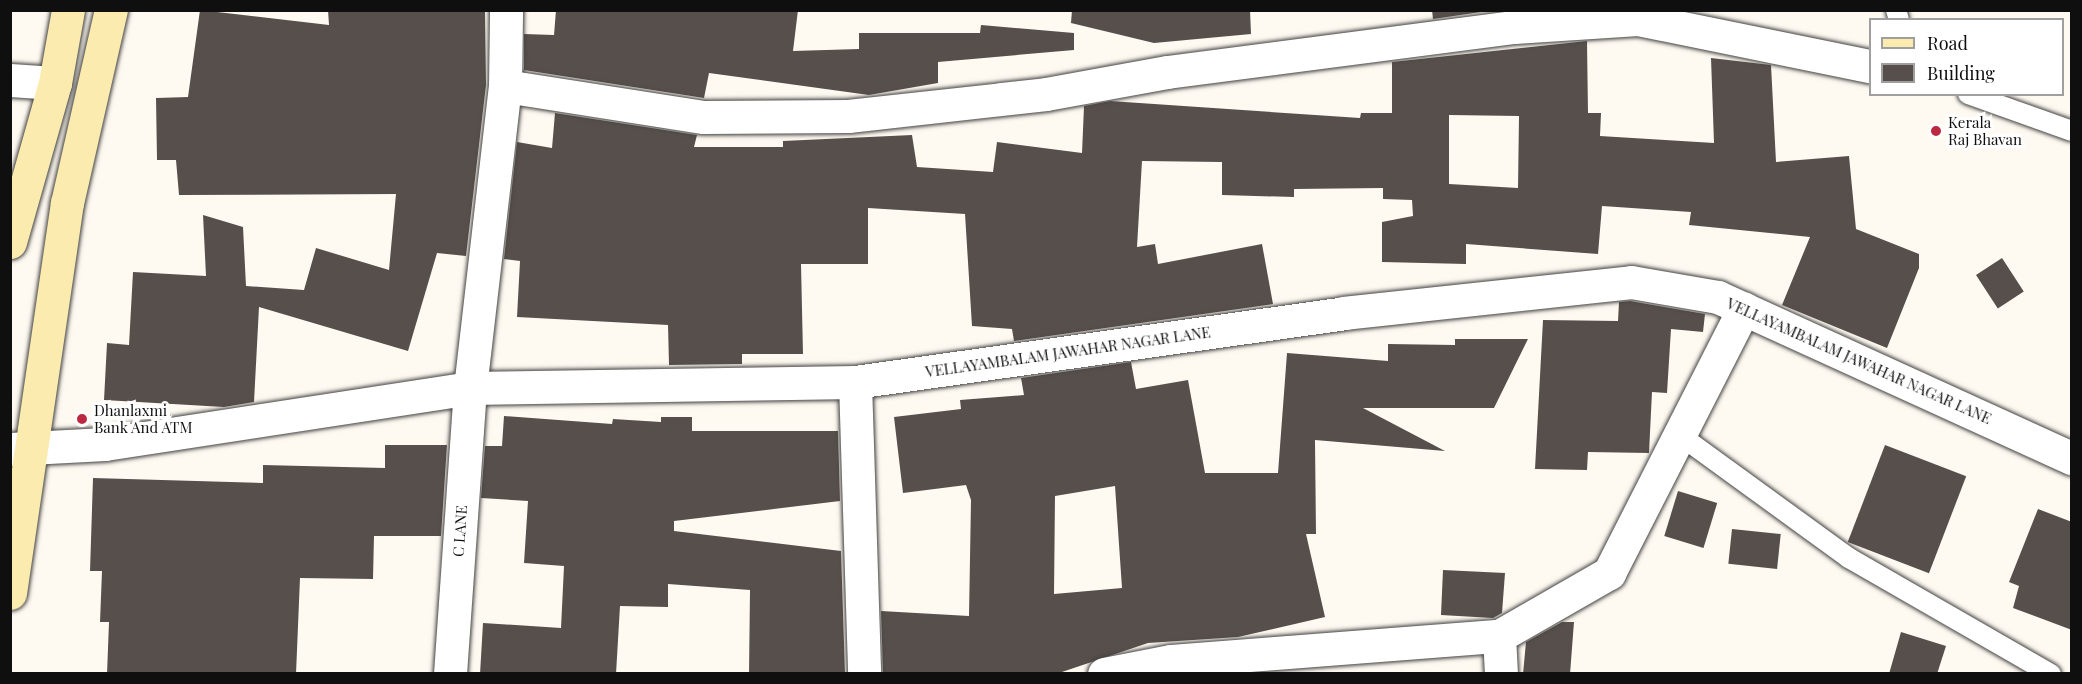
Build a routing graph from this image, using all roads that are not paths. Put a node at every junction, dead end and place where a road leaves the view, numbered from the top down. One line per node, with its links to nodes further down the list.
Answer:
1 (68, 10): 6 (main road)
2 (111, 10): 15 (main road)
3 (506, 10): 7 (street, C LANE)
4 (1869, 66): 7 (street)
5 (10, 80): 6 (street)
6 (55, 83): 10 (main road)
7 (505, 86): 13 (street, C LANE)
8 (1974, 96): 9 (lane)
9 (2072, 131)
10 (10, 242)
11 (1744, 308): 12 (street, VELLAYAMBALAM JAWAHAR NAGAR LANE); 14 (street); 16 (street, VELLAYAMBALAM JAWAHAR NAGAR LANE)
12 (855, 382): 13 (street, VELLAYAMBALAM JAWAHAR NAGAR LANE); 21 (street)
13 (470, 388): 15 (street, VELLAYAMBALAM JAWAHAR NAGAR LANE); 20 (street, C LANE)
14 (1681, 436): 18 (street); 19 (lane)
15 (20, 449): 17 (main road)
16 (2072, 458)
17 (10, 593)
18 (1498, 636): 22 (street); 23 (street)
19 (2041, 670)
20 (450, 674)
21 (864, 674)
22 (1104, 674)
23 (1501, 674)

